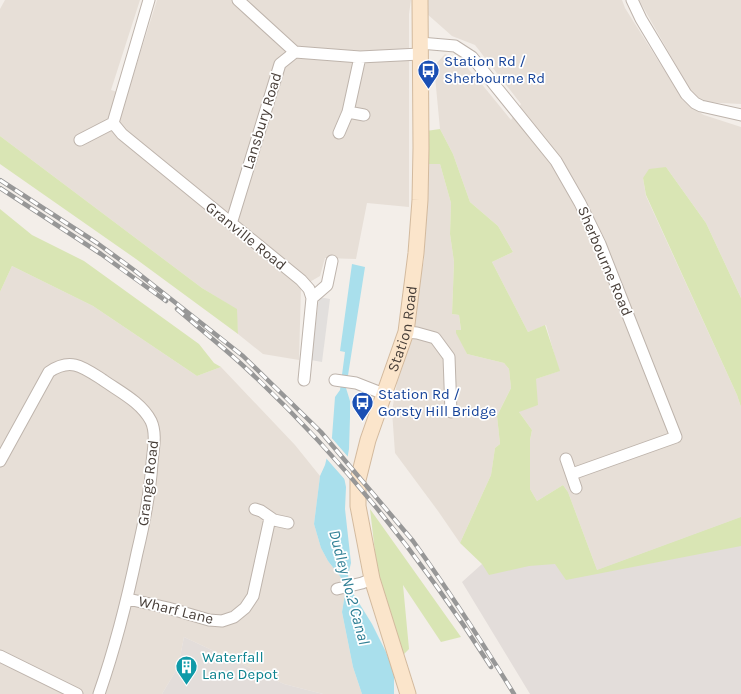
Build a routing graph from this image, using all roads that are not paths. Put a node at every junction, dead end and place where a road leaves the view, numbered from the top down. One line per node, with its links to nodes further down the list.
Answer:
1 (149, 0): 11 (street)
2 (238, 0): 6 (street)
3 (420, 0): 5 (street, Station Road)
4 (632, 0): 10 (street)
5 (420, 48): 7 (street); 17 (street, Station Road); 24 (street, Sherbourne Road)
6 (295, 52): 7 (street); 14 (street, Lansbury Road)
7 (360, 57): 8 (street)
8 (348, 112): 9 (street); 12 (street)
9 (364, 115)
10 (741, 115)
11 (114, 123): 13 (street); 14 (street, Granville Road)
12 (339, 133)
13 (80, 140)
14 (231, 224): 16 (street, Granville Road)
15 (332, 261): 16 (street)
16 (312, 298): 18 (street)
17 (406, 332): 20 (street, Station Road); 21 (street)
18 (304, 380)
19 (335, 380): 20 (street)
20 (384, 394): 29 (street, Station Road)
21 (451, 412)
22 (566, 459): 24 (street)
23 (0, 461): 31 (street, Grange Road)
24 (572, 474): 25 (street)
25 (576, 488)
26 (255, 509): 27 (street)
27 (270, 518): 28 (street); 31 (street, Wharf Lane)
28 (288, 523)
29 (367, 581): 30 (street); 35 (street, Station Road)
30 (338, 590)
31 (128, 599): 34 (street, Grange Road)
32 (0, 656): 33 (street)
33 (77, 694)
34 (99, 694)
35 (408, 694)

